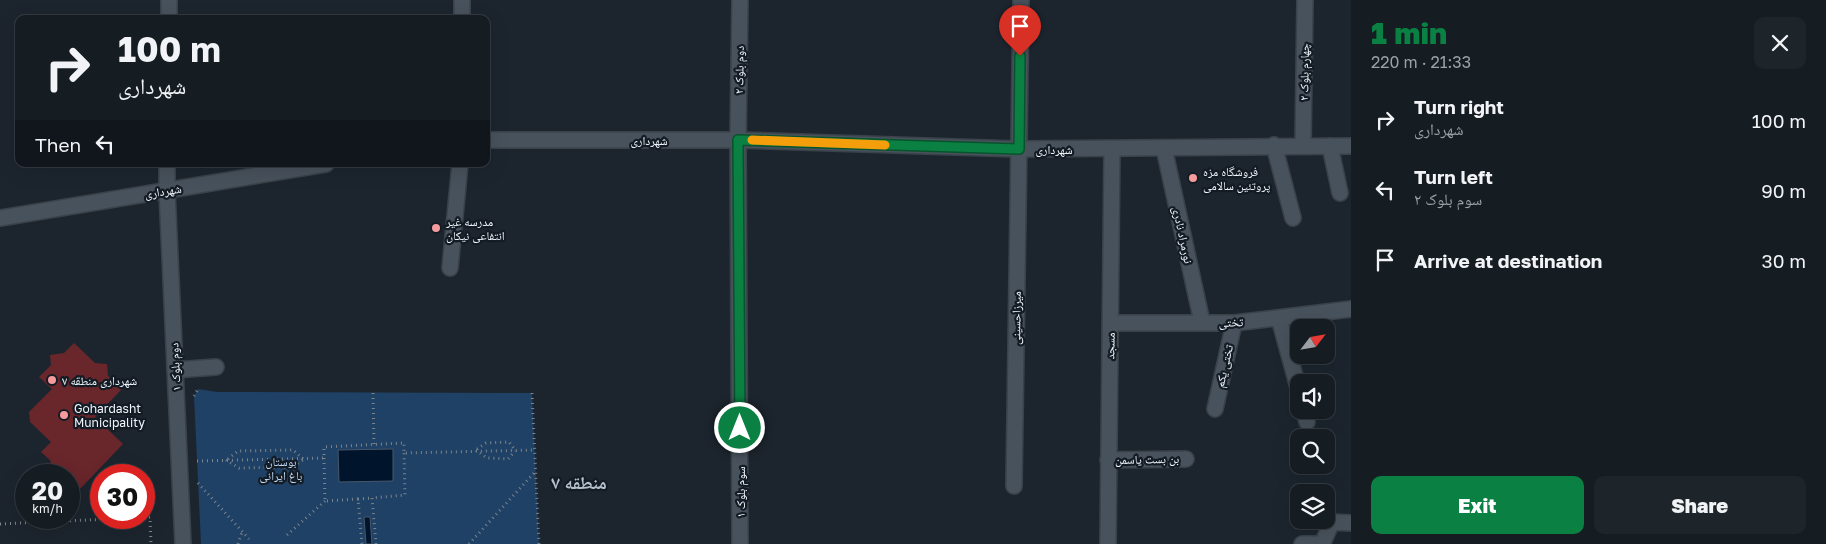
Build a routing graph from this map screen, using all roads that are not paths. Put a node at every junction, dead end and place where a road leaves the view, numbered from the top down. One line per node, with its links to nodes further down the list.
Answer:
1 (169, 0): 6 (street)
2 (462, 0): 7 (street)
3 (740, 0): 9 (street, دوم بلوک ۲)
4 (1021, 0): 16 (street, میرزاحسینی)
5 (1304, 0): 11 (street, چهارم بلوک ۲)
6 (169, 15)
7 (462, 15)
8 (490, 140): 9 (street, شهرداری)
9 (738, 140): 16 (street, شهرداری); 40 (street, سوم بلوک ۱)
10 (1274, 145): 11 (street, شهرداری); 15 (street, شهرداری); 23 (street)
11 (1302, 145): 12 (street, شهرداری)
12 (1330, 146): 13 (street, شهرداری); 21 (street)
13 (1351, 146)
14 (1112, 148): 15 (street, شهرداری); 16 (street, شهرداری); 28 (street, مسجد)
15 (1164, 148): 27 (street, نورمراد نادری)
16 (1019, 149): 36 (street, میرزاحسینی)
17 (167, 167): 20 (street, دوم بلوک ۱)
18 (308, 167): 20 (street, شهرداری)
19 (460, 167): 24 (street)
20 (167, 191): 22 (street, شهرداری); 31 (street, دوم بلوک ۱)
21 (1340, 193)
22 (0, 218)
23 (1293, 218)
24 (450, 268)
25 (1351, 309): 26 (street, تختی)
26 (1279, 318): 29 (street, تختی); 32 (street)
27 (1202, 322): 28 (street, تختی); 29 (street, تختی)
28 (1110, 323): 35 (street, مسجد)
29 (1234, 323): 33 (street, تختی یکم)
30 (216, 367): 31 (street)
31 (175, 370): 39 (street, دوم بلوک ۱)
32 (1294, 374)
33 (1214, 409)
34 (1186, 459): 35 (street, بن بست یاسمن)
35 (1108, 460): 41 (street, مسجد)
36 (1014, 486)
37 (1351, 523): 38 (street)
38 (1323, 543): 42 (street)
39 (184, 544)
40 (740, 544)
41 (1108, 544)
42 (1302, 544)

